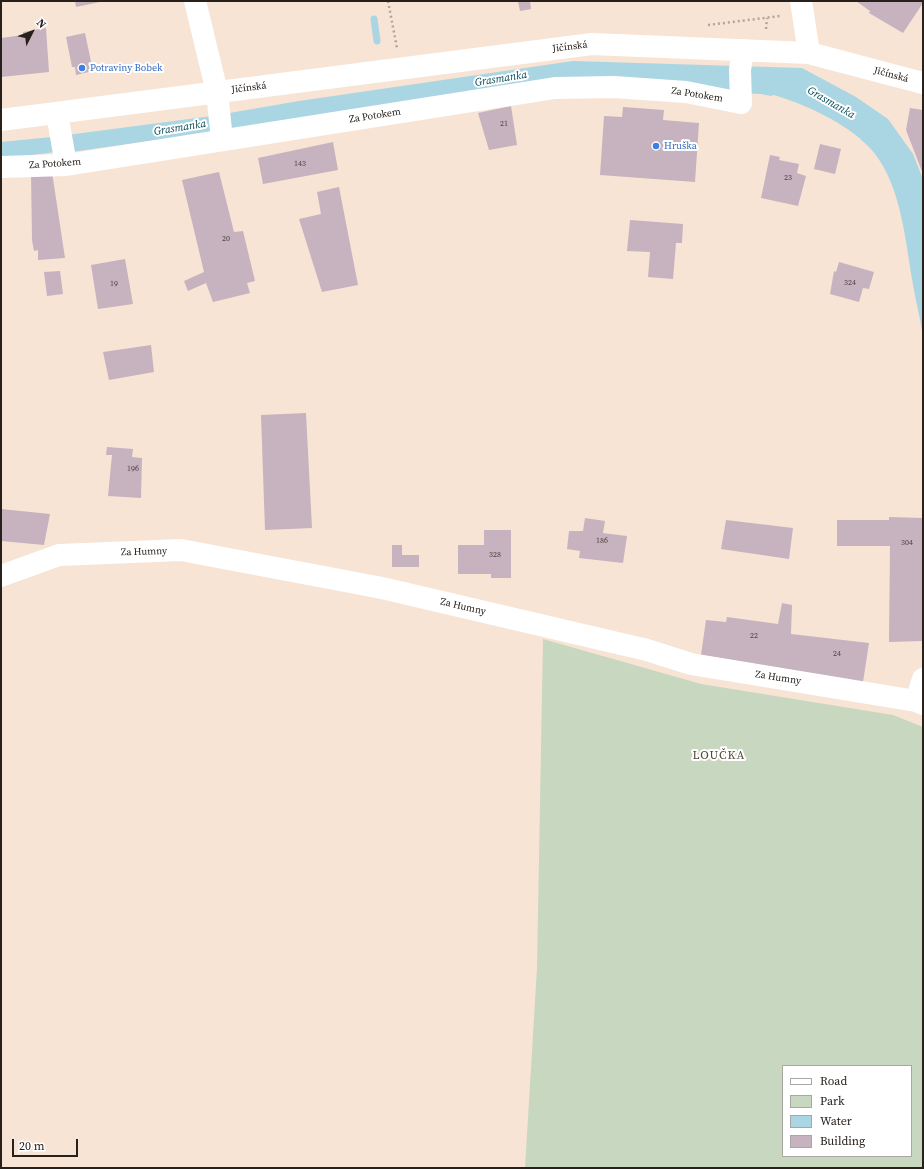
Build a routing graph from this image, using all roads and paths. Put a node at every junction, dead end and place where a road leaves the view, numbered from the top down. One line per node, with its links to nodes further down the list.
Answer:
1 (196, 1): 8 (street, Jičínská)
2 (388, 1): 4 (path)
3 (801, 1): 5 (street)
4 (398, 51)
5 (809, 53): 6 (street, Jičínská); 7 (street, Jičínská)
6 (741, 60): 8 (street, Jičínská); 11 (street, Za Potokem)
7 (923, 83)
8 (217, 92): 9 (street, Jičínská); 11 (street, Jičínská)
9 (57, 113): 10 (street, Jičínská); 12 (street)
10 (1, 120)
11 (221, 129): 12 (street, Za Potokem)
12 (63, 151): 13 (street, Za Potokem)
13 (1, 166)
14 (1, 576): 16 (street, Za Humny)
15 (923, 679): 16 (street)
16 (920, 702)

